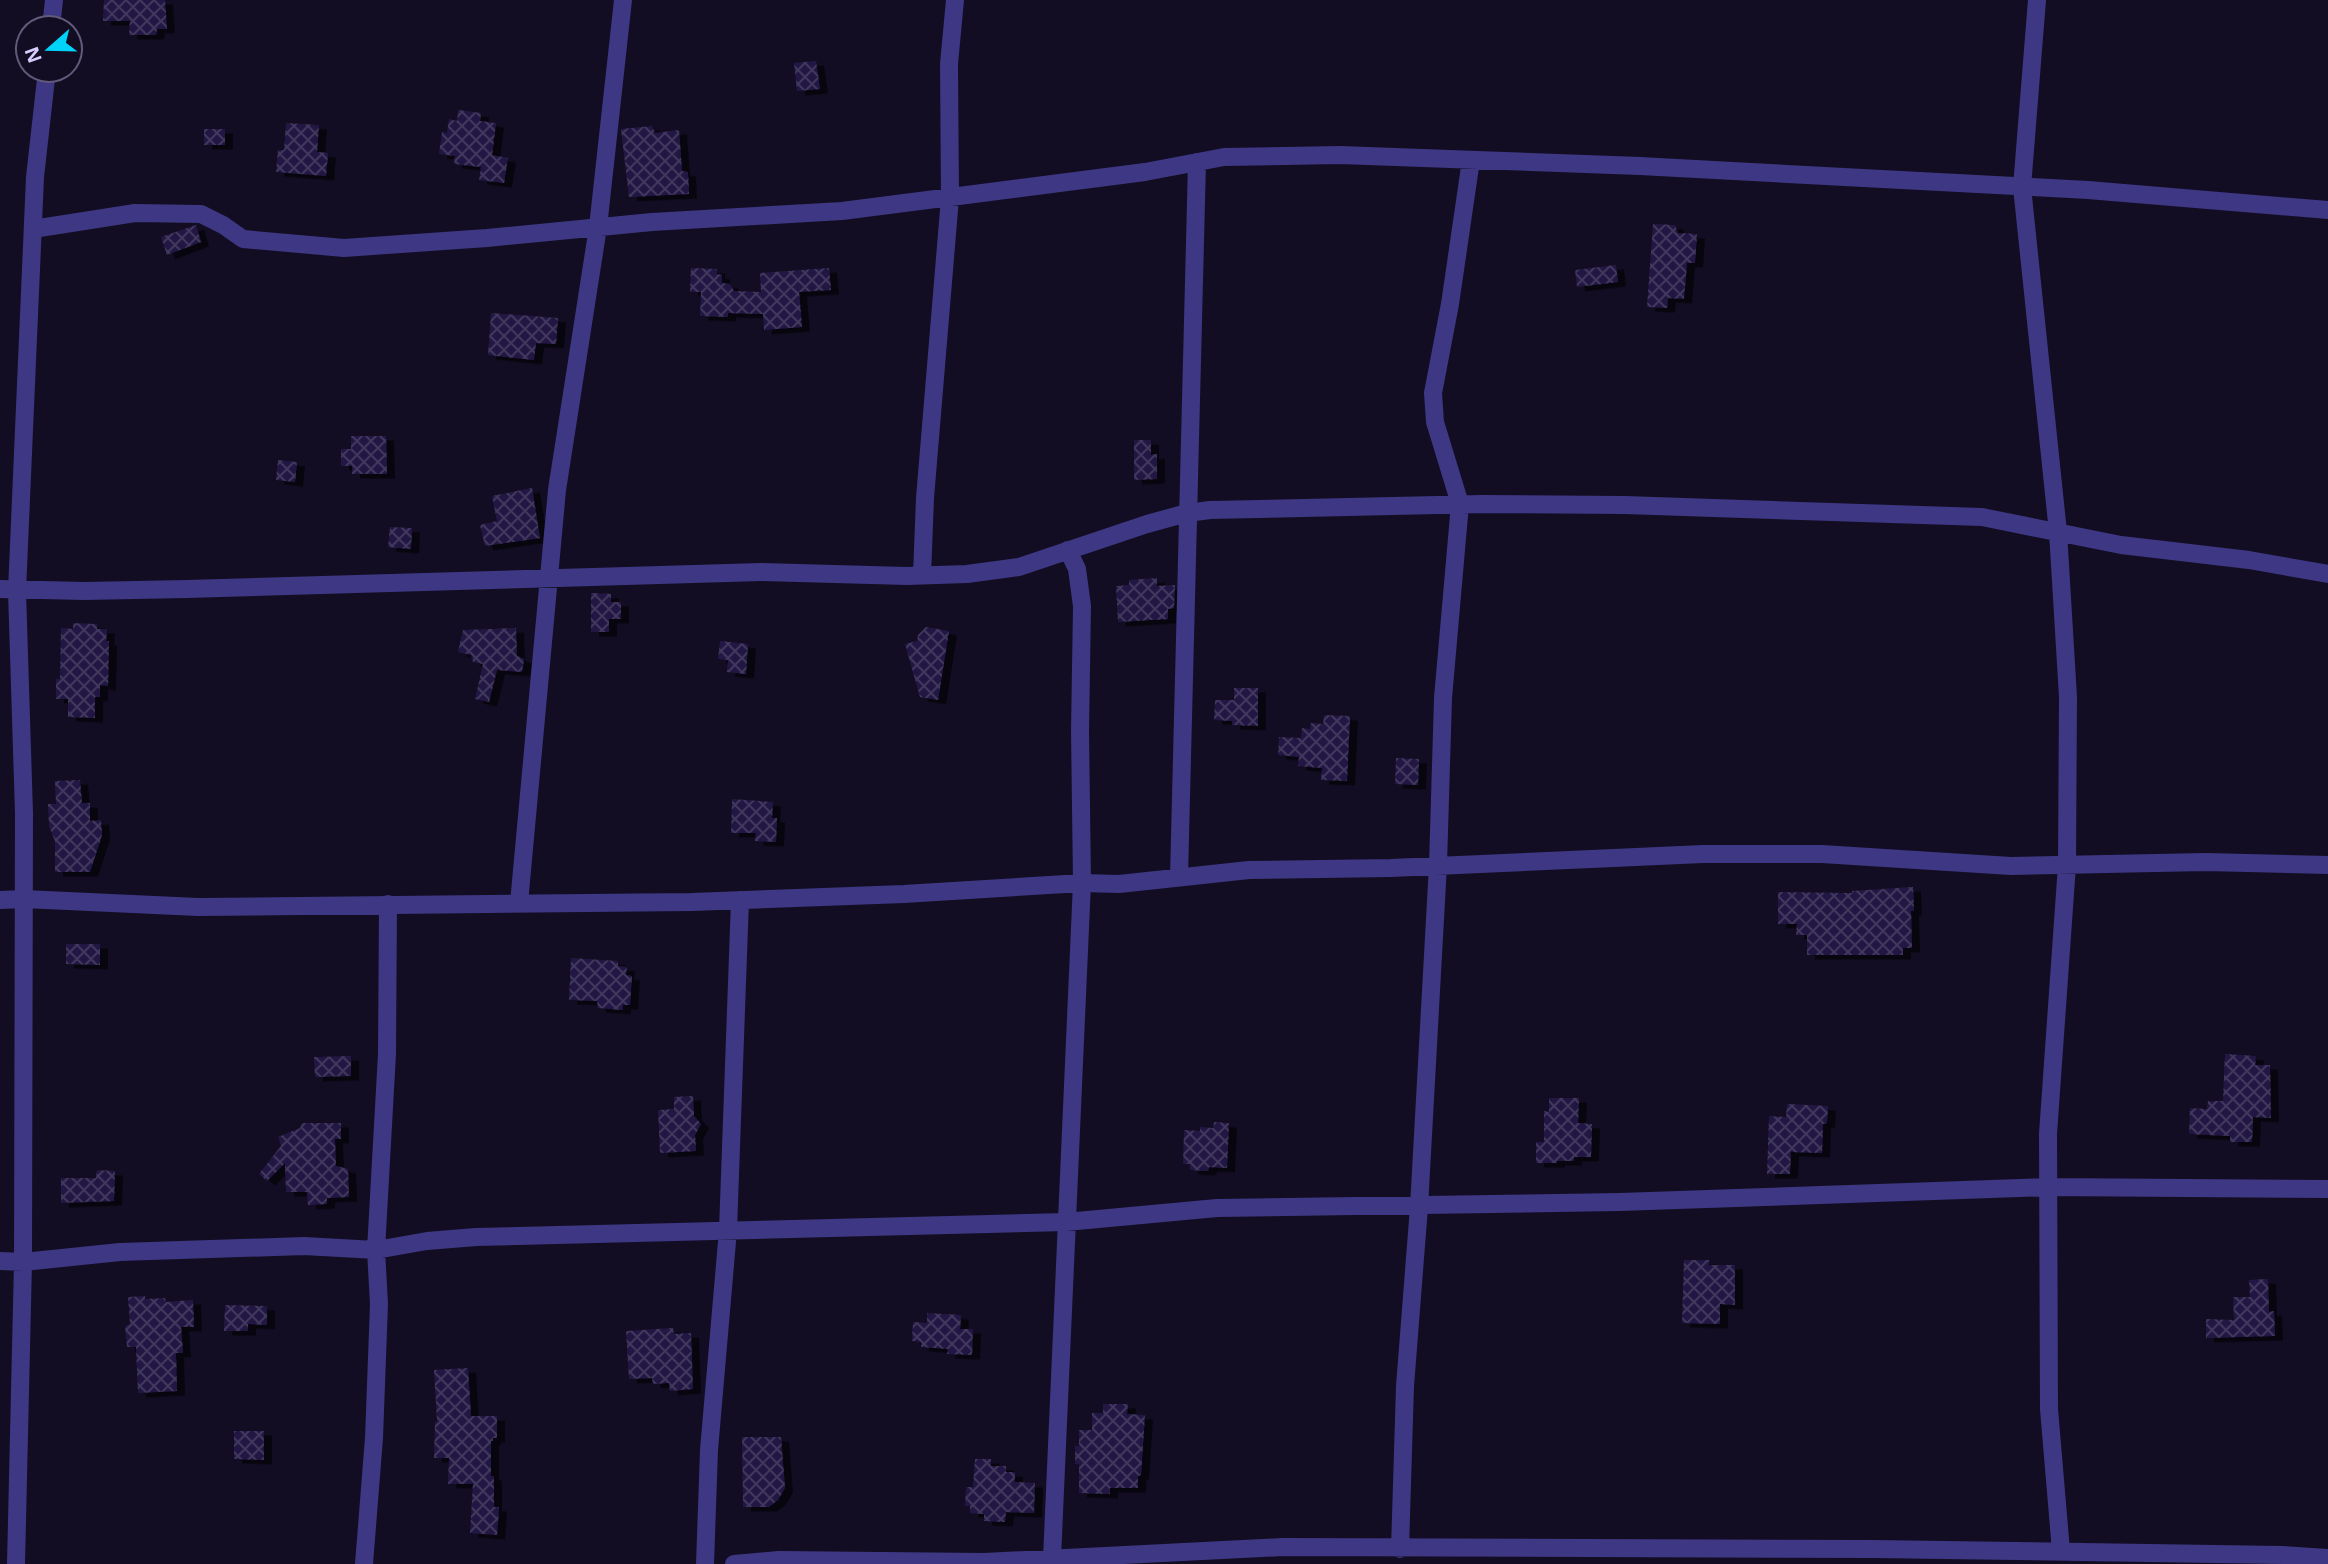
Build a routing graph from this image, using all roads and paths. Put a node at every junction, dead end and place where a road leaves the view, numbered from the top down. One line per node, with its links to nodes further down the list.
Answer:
1 (623, 0): 10 (street)
2 (955, 0): 8 (street)
3 (2038, 0): 7 (street)
4 (45, 84): 11 (street)
5 (1471, 160): 6 (street); 7 (street); 12 (street)
6 (1197, 162): 8 (street); 13 (street)
7 (2022, 187): 9 (street); 14 (street)
8 (950, 198): 10 (street); 17 (street)
9 (2328, 210)
10 (598, 227): 11 (street); 18 (street)
11 (33, 229): 19 (street)
12 (1460, 504): 13 (street); 14 (street); 20 (street)
13 (1187, 513): 15 (street); 23 (street)
14 (2057, 532): 16 (street); 21 (street)
15 (1068, 550): 17 (street); 24 (street)
16 (2328, 574)
17 (922, 576): 18 (street)
18 (548, 578): 19 (street); 28 (street)
19 (9, 590): 25 (street)
20 (1438, 865): 21 (street); 23 (street); 32 (street)
21 (2067, 865): 22 (street); 30 (street)
22 (2328, 865)
23 (1179, 877): 24 (street)
24 (1082, 883): 27 (street); 33 (street)
25 (24, 899): 26 (street); 29 (street); 37 (street)
26 (0, 900)
27 (740, 900): 28 (street); 34 (street)
28 (519, 903): 29 (street)
29 (388, 904): 35 (street)
30 (2050, 1187): 31 (street); 32 (street); 39 (street)
31 (2328, 1189)
32 (1419, 1207): 33 (street); 38 (street)
33 (1066, 1222): 34 (street); 40 (street)
34 (728, 1230): 35 (street); 44 (street)
35 (376, 1250): 37 (street); 43 (street)
36 (0, 1261): 37 (street)
37 (23, 1262): 42 (street)
38 (1400, 1549): 39 (street); 40 (street)
39 (2061, 1551): 41 (street)
40 (1052, 1558): 45 (street)
41 (2328, 1558)
42 (16, 1564)
43 (364, 1564)
44 (705, 1564)
45 (734, 1564)

